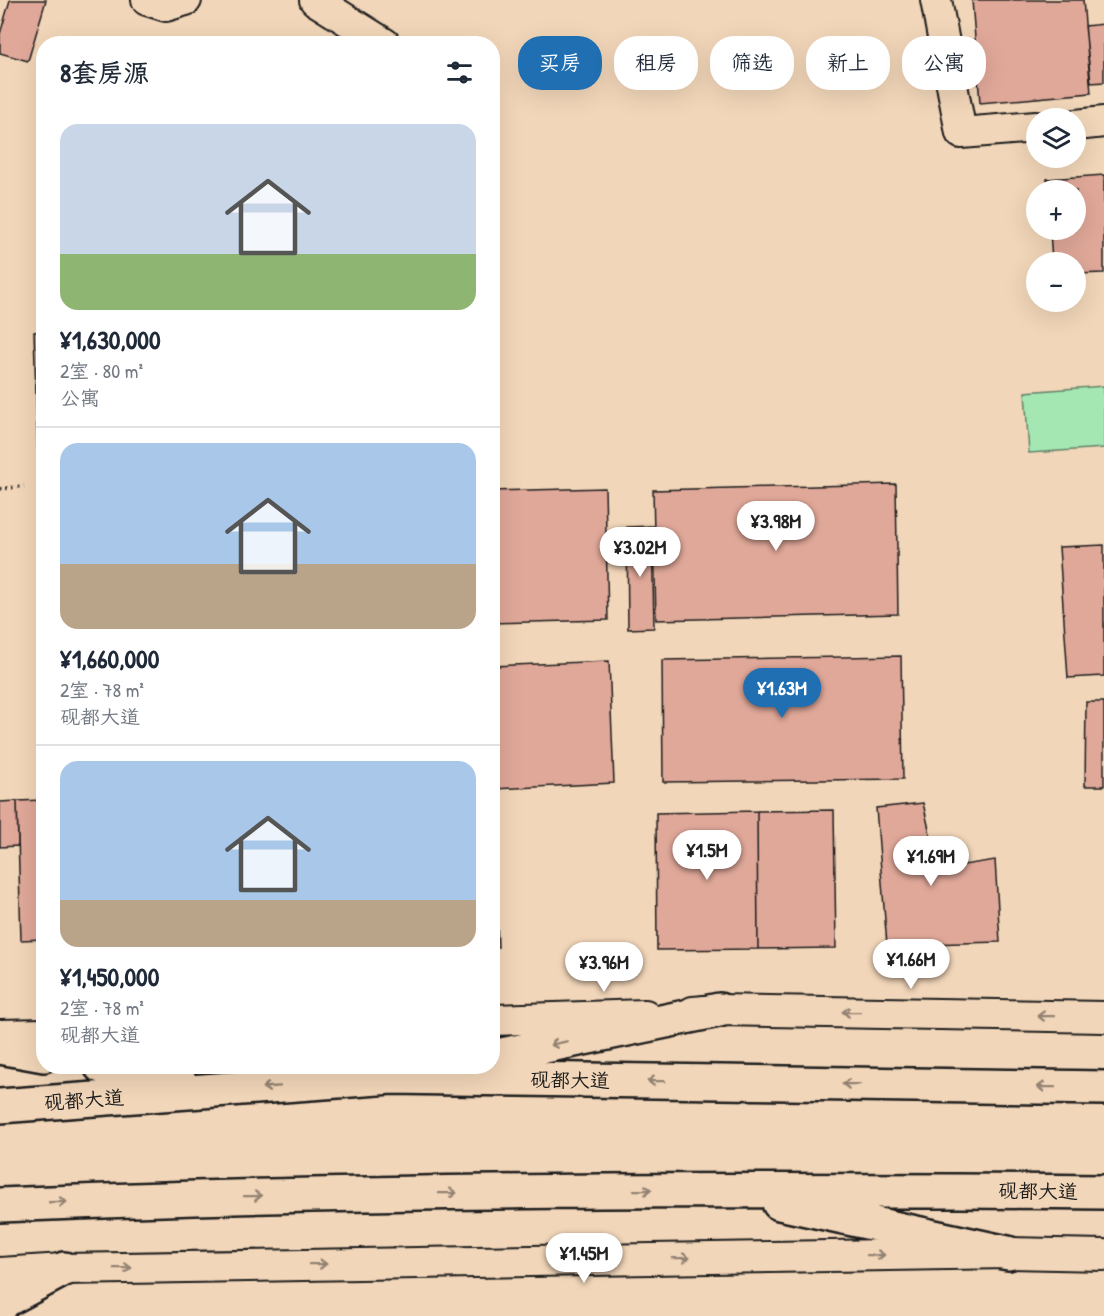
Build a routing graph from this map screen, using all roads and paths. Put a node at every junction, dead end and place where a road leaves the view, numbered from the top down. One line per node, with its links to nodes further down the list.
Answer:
1 (315, 0): 3 (street)
2 (936, 0): 6 (street)
3 (372, 36)
4 (1104, 122): 5 (street)
5 (1086, 123)
6 (1026, 129)
7 (24, 486): 8 (path)
8 (0, 489)
9 (719, 1010): 10 (street, one-way to 9); 11 (street); 16 (main road, one-way to 16)
10 (1104, 1017)
11 (500, 1020)
12 (36, 1034): 13 (street)
13 (0, 1035)
14 (0, 1047): 15 (main road)
15 (36, 1054)
16 (500, 1055)
17 (142, 1074): 21 (main road)
18 (406, 1074): 19 (main road)
19 (392, 1077): 20 (main road, 砚都大道, one-way to 19); 21 (main road, 砚都大道, one-way to 21)
20 (1104, 1088)
21 (223, 1090): 22 (main road, 砚都大道)
22 (0, 1106)
23 (713, 1188): 24 (main road, 砚都大道); 25 (main road, 砚都大道, one-way to 23); 26 (main road)
24 (1104, 1192)
25 (0, 1204)
26 (1008, 1253): 27 (street); 28 (street, one-way to 26)
27 (1104, 1255)
28 (64, 1269): 29 (street); 30 (main road)
29 (0, 1273)
30 (0, 1307)

